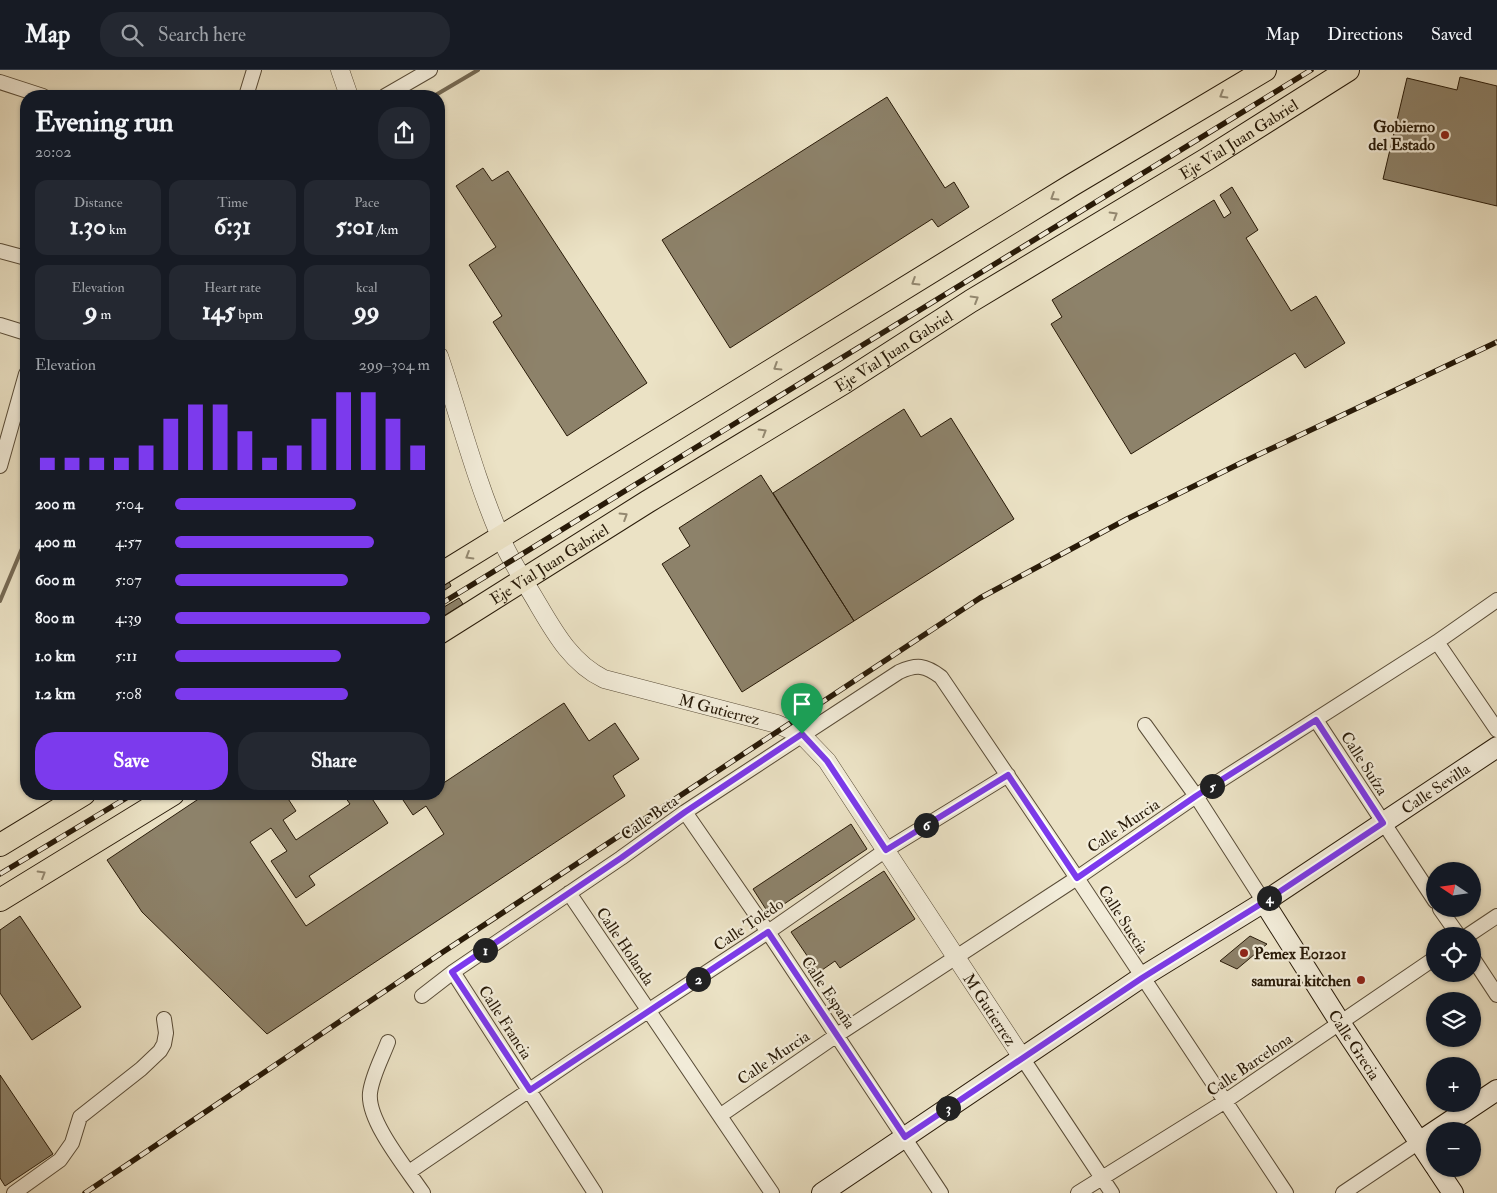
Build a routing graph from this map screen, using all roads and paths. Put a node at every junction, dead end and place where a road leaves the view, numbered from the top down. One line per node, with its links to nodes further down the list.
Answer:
1 (254, 70): 8 (street)
2 (340, 70): 9 (street)
3 (430, 70): 10 (street)
4 (1265, 70): 19 (main road, one-way to 19)
5 (1348, 70): 21 (main road, Eje Vial Juan Gabriel, one-way to 5)
6 (0, 82): 7 (street)
7 (25, 90)
8 (248, 90)
9 (347, 90)
10 (395, 90)
11 (0, 251): 12 (street)
12 (20, 256)
13 (0, 325): 14 (street)
14 (20, 331)
15 (445, 375): 19 (street, M Gutierrez)
16 (20, 388): 17 (street)
17 (5, 423): 18 (street)
18 (0, 466)
19 (500, 538): 20 (main road, one-way to 20); 21 (street, M Gutierrez)
20 (445, 571)
21 (523, 579): 23 (main road, Eje Vial Juan Gabriel); 29 (street, M Gutierrez)
22 (1497, 600): 24 (street, Calle Murcia)
23 (445, 629)
24 (1437, 642): 26 (street, Calle Murcia); 28 (street)
25 (899, 672): 29 (street, Calle Beta); 31 (street, Calle Suecia)
26 (1316, 720): 32 (street, Calle Murcia); 36 (street, Calle Suíza)
27 (1145, 725): 32 (street, Calle Grecia)
28 (1497, 730)
29 (802, 734): 35 (street, Calle Beta); 38 (street, M Gutierrez)
30 (1497, 747): 36 (main road, Calle Sevilla)
31 (1008, 775): 38 (street, Calle Toledo); 39 (street, Calle Suecia)
32 (1196, 796): 39 (street, Calle Murcia); 43 (street, Calle Grecia)
33 (74, 800): 37 (main road)
34 (163, 800): 42 (main road, one-way to 34)
35 (685, 812): 41 (street, Calle Beta); 46 (street, Calle España)
36 (1383, 823): 40 (street, Calle Suíza); 43 (main road, Calle Sevilla)
37 (0, 845)
38 (886, 850): 46 (street, Calle Toledo); 47 (street, M Gutierrez)
39 (1077, 878): 47 (street, Calle Murcia); 51 (street, Calle Suecia)
40 (1426, 888)
41 (569, 893): 50 (street, Calle Beta); 54 (street, Calle Holanda)
42 (0, 900)
43 (1264, 902): 51 (main road, Calle Sevilla); 56 (main road, Calle Grecia)
44 (1497, 916): 45 (street)
45 (1480, 927)
46 (768, 932): 54 (street, Calle Toledo); 57 (street, Calle España)
47 (955, 956): 57 (street, Calle Murcia); 59 (street, M Gutierrez)
48 (1426, 964): 56 (street, Calle Barcelona)
49 (1481, 971): 52 (street)
50 (452, 972): 53 (street, Calle Beta); 60 (street, Calle Francia)
51 (1142, 978): 59 (main road, Calle Sevilla); 62 (street, Calle Suecia)
52 (1497, 995)
53 (422, 996)
54 (650, 1011): 60 (street, Calle Toledo); 63 (street, Calle Holanda)
55 (164, 1019): 70 (street)
56 (1340, 1024): 62 (street, Calle Barcelona); 65 (main road, Calle Grecia)
57 (837, 1035): 63 (street, Calle Murcia); 64 (street, Calle España)
58 (388, 1042): 67 (street)
59 (1023, 1059): 64 (main road, Calle Sevilla); 69 (street, M Gutierrez)
60 (530, 1090): 67 (street, Calle Toledo); 72 (street, Calle Francia)
61 (1497, 1090): 65 (main road)
62 (1224, 1102): 69 (street, Calle Barcelona); 78 (street, Calle Suecia)
63 (721, 1115): 73 (street, Calle Holanda)
64 (905, 1137): 74 (main road, Calle Sevilla); 75 (street, Calle España)
65 (1419, 1142): 66 (main road, Calle Grecia); 79 (street)
66 (1426, 1152)
67 (409, 1172): 71 (street)
68 (1443, 1177): 80 (main road, Calle Grecia)
69 (1101, 1178): 76 (street, Calle Barcelona); 77 (street, M Gutierrez)
70 (14, 1193)
71 (423, 1193)
72 (595, 1193)
73 (772, 1193)
74 (822, 1193)
75 (941, 1193)
76 (1078, 1193)
77 (1112, 1193)
78 (1286, 1193)
79 (1342, 1193)
80 (1453, 1193)

